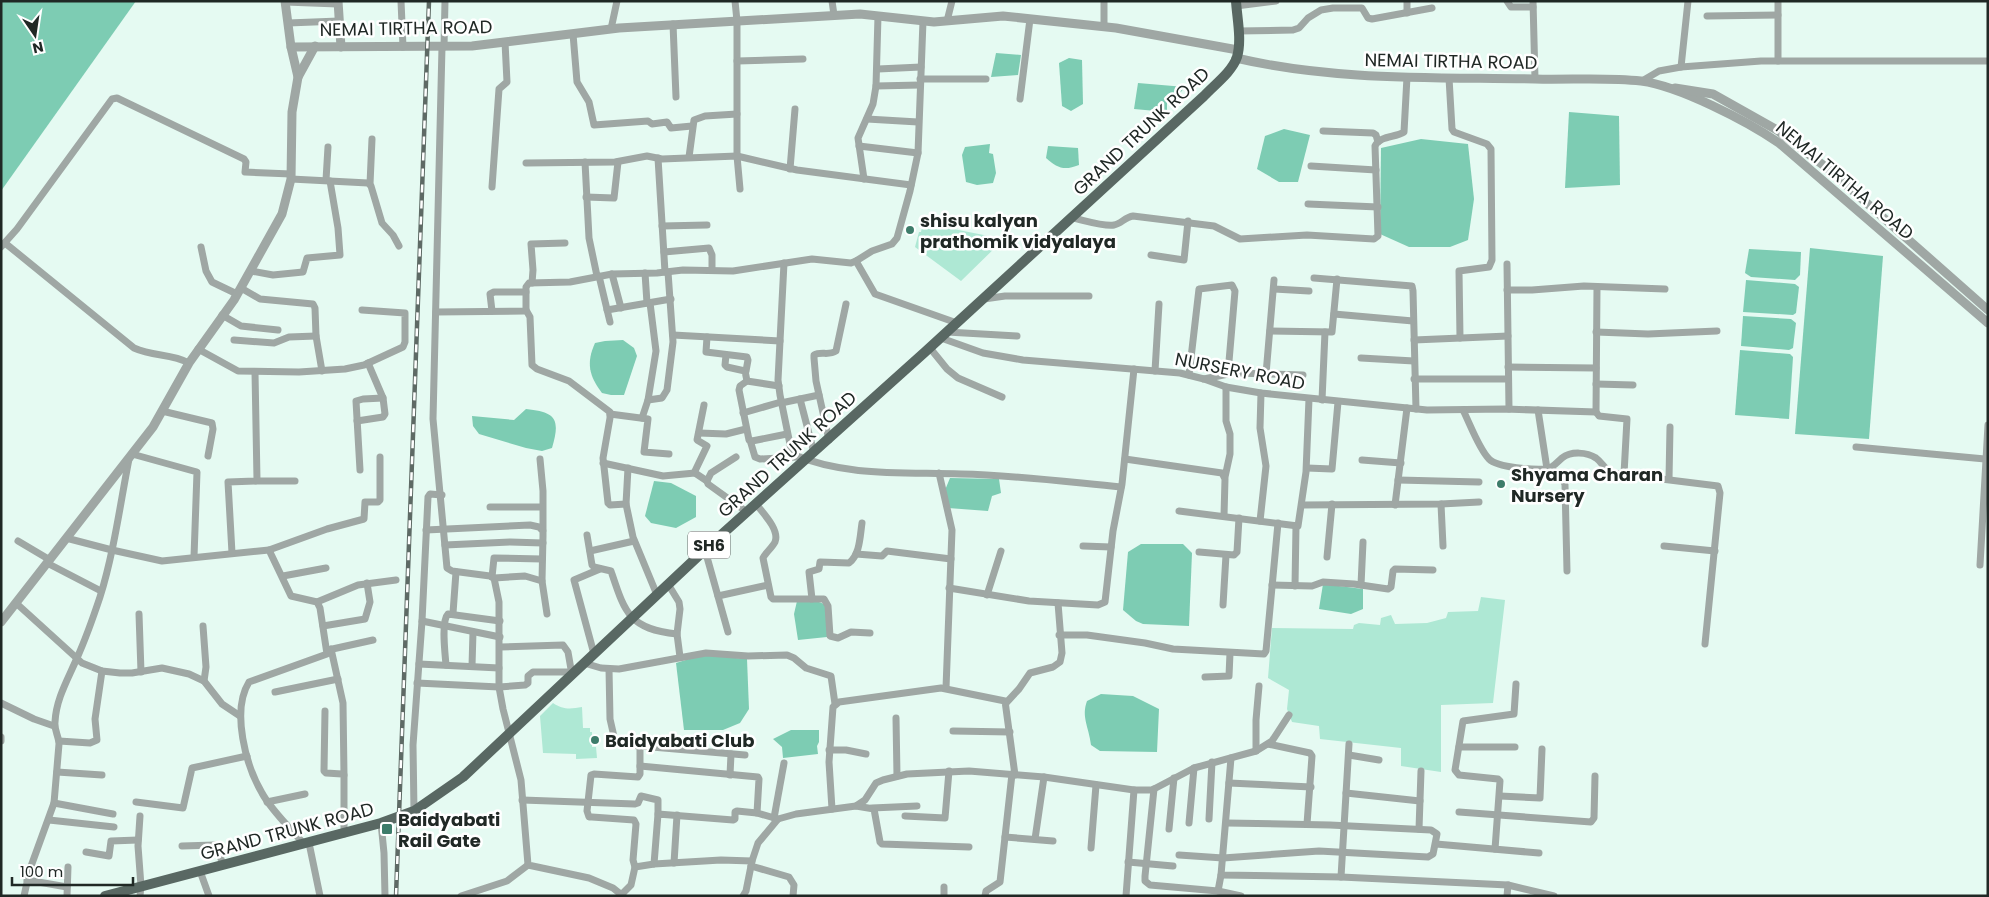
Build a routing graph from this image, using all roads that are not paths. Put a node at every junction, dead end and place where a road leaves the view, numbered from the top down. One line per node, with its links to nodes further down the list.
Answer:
1 (402, 1): 41 (street)
2 (445, 1): 42 (street)
3 (617, 1): 34 (street)
4 (735, 1): 28 (street)
5 (832, 1): 22 (street)
6 (952, 1): 30 (street)
7 (1104, 1): 33 (street)
8 (1276, 1): 16 (street)
9 (1320, 1): 20 (street)
10 (1406, 1): 21 (street)
11 (1507, 1): 18 (street)
12 (1688, 1): 49 (street)
13 (1778, 1): 23 (street)
14 (285, 2): 15 (street); 31 (street)
15 (338, 3): 27 (street)
16 (1236, 3): 35 (main road)
17 (1356, 4): 20 (street); 21 (street)
18 (1533, 4): 55 (street)
19 (1432, 8): 21 (street)
20 (1321, 10): 35 (street)
21 (1407, 13)
22 (834, 15): 24 (street, NEMAI TIRTHA ROAD); 28 (street, NEMAI TIRTHA ROAD)
23 (1778, 15): 25 (street); 46 (street)
24 (878, 16): 29 (street, NEMAI TIRTHA ROAD); 50 (street)
25 (1707, 16)
26 (1030, 19): 30 (street, NEMAI TIRTHA ROAD); 33 (street, NEMAI TIRTHA ROAD); 61 (street)
27 (339, 21): 31 (street); 40 (street)
28 (737, 21): 32 (street, NEMAI TIRTHA ROAD); 45 (street)
29 (923, 21): 30 (street, NEMAI TIRTHA ROAD); 48 (street)
30 (947, 21)
31 (288, 23): 39 (street)
32 (673, 24): 34 (street, NEMAI TIRTHA ROAD); 60 (street)
33 (1104, 27): 43 (street, NEMAI TIRTHA ROAD)
34 (611, 29): 36 (street, NEMAI TIRTHA ROAD)
35 (1238, 31): 43 (main road)
36 (573, 34): 37 (street, NEMAI TIRTHA ROAD); 66 (street)
37 (504, 42): 42 (street, NEMAI TIRTHA ROAD); 87 (street)
38 (314, 46): 39 (street, NEMAI TIRTHA ROAD); 40 (street, NEMAI TIRTHA ROAD); 51 (street)
39 (291, 47): 51 (street)
40 (342, 47): 41 (street, NEMAI TIRTHA ROAD)
41 (403, 47): 42 (street, NEMAI TIRTHA ROAD)
42 (443, 47): 134 (street)
43 (1237, 54): 52 (street, NEMAI TIRTHA ROAD); 92 (main road, GRAND TRUNK ROAD / SH6)
44 (803, 59): 45 (street)
45 (737, 61): 63 (street)
46 (1778, 61): 47 (street); 49 (street)
47 (1988, 61)
48 (921, 67): 50 (street); 57 (street)
49 (1681, 67): 56 (street)
50 (878, 70): 58 (street)
51 (298, 76): 82 (street)
52 (1406, 77): 53 (street, NEMAI TIRTHA ROAD); 69 (street)
53 (1449, 78): 55 (street, NEMAI TIRTHA ROAD); 152 (street)
54 (986, 79): 57 (street)
55 (1535, 79): 56 (street, NEMAI TIRTHA ROAD)
56 (1642, 81): 59 (street, NEMAI TIRTHA ROAD)
57 (920, 82): 58 (street); 65 (street)
58 (876, 86): 64 (street)
59 (1665, 87): 132 (street, NEMAI TIRTHA ROAD); 140 (street, NEMAI TIRTHA ROAD)
60 (676, 97)
61 (1020, 99)
62 (795, 109): 80 (street)
63 (737, 114): 66 (street); 73 (street)
64 (867, 119): 65 (street); 70 (street)
65 (918, 122): 72 (street)
66 (692, 126): 74 (street)
67 (1323, 131): 69 (street)
68 (372, 139): 85 (street)
69 (1378, 142): 81 (street)
70 (859, 146): 72 (street); 83 (street)
71 (328, 147): 84 (street)
72 (918, 153): 86 (street)
73 (737, 156): 74 (street); 80 (street); 88 (street)
74 (689, 157): 75 (street)
75 (658, 158): 77 (street); 95 (street)
76 (585, 162): 77 (street); 78 (street); 89 (street)
77 (618, 162): 89 (street)
78 (526, 163)
79 (1311, 166): 81 (street)
80 (790, 169): 83 (street)
81 (1376, 170): 91 (street)
82 (291, 176): 84 (street); 97 (street); 106 (street)
83 (864, 179): 86 (street)
84 (328, 181): 85 (street); 106 (street)
85 (370, 184): 98 (street)
86 (911, 185): 102 (street)
87 (492, 187)
88 (740, 189)
89 (586, 197): 110 (street)
90 (1308, 204): 91 (street)
91 (1378, 207): 93 (street)
92 (1073, 218): 93 (street); 124 (main road, GRAND TRUNK ROAD / SH6)
93 (1188, 221): 101 (street)
94 (707, 225): 95 (street)
95 (662, 226): 100 (street)
96 (565, 243): 114 (street)
97 (3, 245): 161 (street)
98 (399, 246)
99 (201, 247): 119 (street)
100 (664, 252): 105 (street); 107 (street)
101 (1151, 255)
102 (856, 261): 103 (street); 139 (street)
103 (784, 263): 105 (street); 155 (street)
104 (1507, 264): 118 (street)
105 (712, 270): 107 (street)
106 (251, 271): 119 (street)
107 (667, 272): 108 (street); 123 (street)
108 (645, 273): 109 (street); 125 (street)
109 (612, 274): 110 (street); 128 (street)
110 (598, 276): 114 (street); 131 (street)
111 (1314, 278): 112 (street)
112 (1337, 279): 135 (street); 137 (street)
113 (1274, 280): 117 (street)
114 (532, 283): 121 (street)
115 (1597, 287): 116 (street); 118 (street); 145 (street)
116 (1665, 288)
117 (1274, 289): 120 (street); 142 (street)
118 (1507, 290): 150 (street)
119 (239, 291): 136 (street); 148 (street)
120 (1309, 291)
121 (526, 292): 130 (street); 133 (street)
122 (1089, 296): 124 (street)
123 (671, 299): 125 (street); 146 (street)
124 (982, 300): 139 (main road, GRAND TRUNK ROAD / SH6)
125 (649, 303): 128 (street); 188 (street)
126 (846, 304): 183 (street)
127 (1159, 304): 168 (street)
128 (620, 308): 131 (street)
129 (362, 310): 162 (street)
130 (526, 310): 133 (street); 201 (street)
131 (607, 310): 138 (street)
132 (1988, 310)
133 (492, 311): 134 (street)
134 (436, 312): 239 (street)
135 (1334, 314): 137 (street); 144 (street)
136 (222, 315): 141 (street); 157 (street)
137 (1413, 321): 154 (street)
138 (610, 322)
139 (957, 323): 147 (main road, GRAND TRUNK ROAD / SH6)
140 (1988, 323)
141 (278, 330)
142 (1270, 330): 144 (street); 171 (street)
143 (1717, 331): 145 (street)
144 (1325, 332): 189 (street)
145 (1596, 332): 164 (street)
146 (673, 335): 151 (street); 188 (street)
147 (944, 335): 149 (street); 156 (main road, GRAND TRUNK ROAD / SH6); 165 (street, NURSERY ROAD)
148 (316, 336): 153 (street); 166 (street)
149 (1017, 336)
150 (1508, 336): 152 (street); 163 (street)
151 (707, 337): 155 (street); 158 (street)
152 (1460, 338): 154 (street)
153 (234, 340)
154 (1414, 340): 160 (street)
155 (780, 341): 180 (street)
156 (930, 348): 184 (street); 210 (main road, GRAND TRUNK ROAD / SH6)
157 (198, 349): 161 (street); 169 (street)
158 (726, 355): 167 (street); 167 (street)
159 (1360, 358): 160 (street)
160 (1414, 361): 175 (street)
161 (190, 363): 198 (street)
162 (368, 364): 166 (street); 185 (street)
163 (1508, 367): 164 (street); 176 (street)
164 (1596, 368): 178 (street)
165 (1134, 369): 168 (street, NURSERY ROAD); 219 (street)
166 (322, 371): 169 (street)
167 (746, 371): 177 (street)
168 (1156, 371): 172 (street, NURSERY ROAD)
169 (255, 372): 234 (street)
170 (1228, 373): 171 (street); 172 (street); 174 (street)
171 (1266, 374): 173 (street)
172 (1189, 375): 174 (street, NURSERY ROAD)
173 (1302, 375)
174 (1204, 379): 181 (street, NURSERY ROAD)
175 (1414, 379): 176 (street); 194 (street)
176 (1508, 379): 195 (street)
177 (747, 381): 180 (street); 200 (street)
178 (1596, 384): 179 (street); 199 (street)
179 (1633, 385)
180 (779, 386): 190 (street)
181 (1226, 387): 182 (street, NURSERY ROAD); 231 (street)
182 (1261, 393): 187 (street, NURSERY ROAD); 254 (street)
183 (819, 395): 186 (street); 210 (street)
184 (1002, 397)
185 (383, 398): 203 (street); 203 (street)
186 (800, 399): 190 (street); 216 (street)
187 (1309, 399): 189 (street, NURSERY ROAD); 225 (street)
188 (648, 400): 202 (street)
189 (1322, 400): 191 (street, NURSERY ROAD)
190 (781, 402): 200 (street); 208 (street)
191 (1338, 402): 193 (street, NURSERY ROAD); 225 (street)
192 (704, 405): 207 (street)
193 (1408, 408): 194 (street, NURSERY ROAD); 223 (street)
194 (1416, 409): 196 (street, NURSERY ROAD)
195 (1509, 409): 196 (street, NURSERY ROAD); 197 (street, NURSERY ROAD)
196 (1463, 410): 226 (street)
197 (1538, 410): 199 (street, NURSERY ROAD); 226 (street)
198 (162, 411): 213 (street); 214 (street)
199 (1596, 412): 230 (street, NURSERY ROAD)
200 (743, 413): 206 (street)
201 (610, 414): 202 (street); 222 (street)
202 (642, 418): 212 (street)
203 (357, 421): 227 (street)
204 (1988, 424): 220 (street)
205 (1670, 427): 233 (street)
206 (746, 429): 207 (street); 209 (street)
207 (699, 434): 228 (street)
208 (787, 434): 209 (street); 216 (street)
209 (750, 440): 216 (street)
210 (829, 440): 216 (main road, GRAND TRUNK ROAD / SH6)
211 (1856, 447): 220 (street)
212 (669, 454)
213 (131, 456): 262 (street); 272 (street); 282 (street)
214 (208, 456)
215 (736, 456): 236 (street)
216 (806, 456): 229 (street); 242 (main road, GRAND TRUNK ROAD / SH6)
217 (380, 458): 273 (street)
218 (540, 459): 248 (street)
219 (1125, 459): 231 (street); 238 (street)
220 (1985, 459): 251 (street)
221 (1362, 460): 223 (street)
222 (603, 463): 224 (street); 241 (street)
223 (1400, 463): 232 (street)
224 (628, 468): 228 (street); 241 (street)
225 (1307, 468): 246 (street)
226 (1548, 469): 230 (street); 291 (street)
227 (360, 470)
228 (695, 473): 236 (street)
229 (939, 473): 238 (street); 285 (street)
230 (1624, 474): 233 (street)
231 (1225, 477): 252 (street)
232 (1398, 480): 237 (street); 244 (street)
233 (1668, 480): 277 (street)
234 (256, 481): 235 (street); 279 (street)
235 (295, 481)
236 (706, 481): 250 (street)
237 (1479, 482)
238 (1121, 487): 271 (street)
239 (442, 495): 258 (street); 259 (street)
240 (1479, 502): 245 (street)
241 (626, 504): 264 (street)
242 (756, 504): 250 (main road, GRAND TRUNK ROAD / SH6); 299 (street)
243 (1332, 504): 244 (street); 246 (street); 283 (street)
244 (1395, 504): 245 (street)
245 (1441, 504): 269 (street)
246 (1302, 505): 257 (street)
247 (490, 506): 248 (street)
248 (542, 507): 260 (street)
249 (1180, 511): 252 (street)
250 (748, 512): 274 (main road, GRAND TRUNK ROAD / SH6)
251 (1985, 514): 287 (street)
252 (1224, 516): 253 (street)
253 (1238, 518): 254 (street); 281 (street)
254 (1260, 521): 256 (street)
255 (862, 523): 280 (street)
256 (1278, 523): 257 (street); 300 (street)
257 (1296, 526): 302 (street)
258 (444, 528): 259 (street); 260 (street); 267 (street)
259 (426, 530): 317 (street)
260 (543, 531): 266 (street)
261 (587, 535): 275 (street)
262 (66, 538): 272 (street); 286 (street)
263 (18, 541): 286 (street)
264 (634, 541): 275 (street); 306 (street)
265 (1363, 542): 301 (street)
266 (543, 543): 267 (street); 284 (street)
267 (445, 545): 292 (street)
268 (1083, 546): 271 (street)
269 (1443, 546)
270 (1664, 546): 277 (street)
271 (1111, 547): 311 (street)
272 (112, 550): 282 (street); 304 (street)
273 (269, 550): 279 (street); 293 (street)
274 (705, 550): 298 (main road, GRAND TRUNK ROAD / SH6); 307 (street)
275 (590, 551): 289 (street)
276 (1001, 551): 305 (street)
277 (1714, 551): 330 (street)
278 (1198, 552): 281 (street)
279 (232, 553): 282 (street)
280 (856, 554): 285 (street); 308 (street)
281 (1226, 555): 312 (street)
282 (194, 557)
283 (1327, 557)
284 (542, 559): 294 (street); 296 (street)
285 (950, 559): 303 (street)
286 (48, 562): 304 (street); 310 (street)
287 (1980, 565)
288 (326, 568): 293 (street)
289 (601, 568): 316 (street); 334 (street)
290 (1433, 570): 301 (street)
291 (1567, 571)
292 (456, 572): 294 (street); 313 (street)
293 (283, 576): 309 (street)
294 (493, 577): 296 (street); 318 (street)
295 (396, 580): 297 (street)
296 (542, 581): 315 (street)
297 (367, 583): 309 (street); 322 (street)
298 (668, 584): 306 (main road, GRAND TRUNK ROAD / SH6); 326 (street)
299 (768, 585): 307 (street); 308 (street)
300 (1272, 585): 302 (street); 333 (street)
301 (1361, 585): 302 (street)
302 (1295, 586)
303 (949, 588): 305 (street); 353 (street)
304 (101, 591): 336 (street)
305 (987, 594): 311 (street)
306 (657, 595): 316 (main road, GRAND TRUNK ROAD / SH6)
307 (718, 596): 324 (street)
308 (812, 599): 325 (street)
309 (317, 602): 322 (street)
310 (16, 603): 319 (street); 336 (street)
311 (1058, 603): 327 (street)
312 (1223, 605)
313 (453, 613): 318 (street); 320 (street)
314 (139, 614): 344 (street)
315 (547, 614)
316 (632, 619): 326 (street); 334 (main road, GRAND TRUNK ROAD / SH6)
317 (422, 621): 320 (street); 338 (street)
318 (500, 621): 328 (street)
319 (1, 622)
320 (445, 625): 323 (street); 339 (street)
321 (203, 626): 348 (street)
322 (323, 626): 332 (street)
323 (473, 632): 328 (street); 340 (street)
324 (728, 632)
325 (870, 632)
326 (677, 634): 335 (street)
327 (1059, 635): 333 (street); 356 (street)
328 (500, 637): 331 (street)
329 (373, 640): 332 (street)
330 (1705, 644)
331 (500, 647): 341 (street); 345 (street)
332 (330, 649): 347 (street); 359 (street)
333 (1230, 653): 346 (street)
334 (594, 654): 337 (main road, GRAND TRUNK ROAD / SH6)
335 (680, 657): 342 (street); 357 (street)
336 (77, 658): 343 (street); 362 (street)
337 (584, 663): 342 (street); 345 (main road, GRAND TRUNK ROAD / SH6)
338 (419, 664): 339 (street); 349 (street)
339 (446, 665): 340 (street)
340 (472, 666): 341 (street)
341 (499, 668): 352 (street)
342 (609, 669): 371 (street)
343 (102, 671): 344 (street); 368 (street)
344 (141, 672): 348 (street)
345 (571, 673): 352 (street); 365 (main road, GRAND TRUNK ROAD / SH6)
346 (1205, 677)
347 (338, 679): 354 (street); 393 (street)
348 (204, 681): 359 (street)
349 (417, 682): 352 (street); 417 (street)
350 (1516, 684): 372 (street)
351 (1259, 686): 376 (street)
352 (499, 687): 365 (street)
353 (946, 688): 356 (street); 357 (street)
354 (275, 692)
355 (1, 703): 362 (street)
356 (1006, 703): 364 (street)
357 (835, 704): 375 (street)
358 (325, 711): 393 (street)
359 (240, 716): 381 (street)
360 (1288, 716): 369 (street)
361 (896, 718): 395 (street)
362 (54, 726): 368 (street)
363 (953, 731): 364 (street)
364 (1010, 732): 391 (street)
365 (510, 734): 407 (street); 417 (main road, GRAND TRUNK ROAD / SH6)
366 (1, 737): 367 (street)
367 (1, 741)
368 (59, 741): 389 (street)
369 (1268, 744): 376 (street); 401 (street)
370 (1349, 744): 380 (street)
371 (640, 746): 377 (street); 386 (street)
372 (1459, 747): 373 (street); 406 (street)
373 (1515, 747)
374 (1542, 748): 406 (street)
375 (829, 750): 378 (street); 416 (street)
376 (1256, 751): 382 (street)
377 (731, 754): 379 (street); 394 (street)
378 (866, 754)
379 (745, 755)
380 (1348, 755): 383 (street); 404 (street)
381 (247, 756): 409 (street); 410 (street)
382 (1231, 758): 384 (street); 399 (street)
383 (1379, 760)
384 (1212, 762): 387 (street); 427 (street)
385 (784, 763): 426 (street)
386 (640, 766): 394 (street); 411 (street)
387 (1194, 768): 398 (street); 429 (street)
388 (949, 771): 391 (street); 395 (street); 425 (street)
389 (57, 772): 392 (street); 412 (street)
390 (1421, 772): 408 (street)
391 (1014, 774): 397 (street); 438 (street)
392 (102, 775)
393 (344, 775): 437 (street)
394 (730, 775): 419 (street)
395 (898, 776): 413 (street)
396 (1595, 776): 423 (street)
397 (1044, 777): 400 (street); 439 (street)
398 (1174, 778): 402 (street); 435 (street)
399 (1229, 783): 401 (street); 430 (street)
400 (1096, 785): 403 (street); 446 (street)
401 (1311, 787): 432 (street)
402 (1154, 789): 403 (street); 457 (street)
403 (1134, 790): 453 (street)
404 (1346, 793): 408 (street); 433 (street)
405 (305, 794): 410 (street)
406 (1500, 796): 423 (street)
407 (522, 800): 411 (street); 459 (street)
408 (1420, 801): 436 (street)
409 (136, 802)
410 (267, 802): 442 (street)
411 (588, 802): 421 (street); 462 (street)
412 (54, 803): 420 (street); 428 (street)
413 (856, 806): 415 (street); 416 (street)
414 (917, 806): 415 (street)
415 (872, 808): 445 (street)
416 (832, 809): 426 (street)
417 (414, 812): 431 (main road, GRAND TRUNK ROAD / SH6)
418 (1459, 812): 423 (street)
419 (757, 813): 422 (street); 426 (street)
420 (113, 814)
421 (658, 814): 422 (street); 456 (street)
422 (677, 815): 454 (street)
423 (1498, 815): 447 (street)
424 (140, 816): 440 (street)
425 (905, 816)
426 (776, 818): 455 (street)
427 (1209, 819)
428 (49, 820): 434 (street); 466 (street)
429 (1189, 823)
430 (1227, 823): 432 (street); 452 (street)
431 (381, 824): 437 (main road, GRAND TRUNK ROAD / SH6); 480 (street)
432 (1307, 824): 433 (street)
433 (1344, 826): 436 (street); 449 (street)
434 (114, 827)
435 (1169, 829)
436 (1419, 829): 443 (street)
437 (344, 834): 442 (main road, GRAND TRUNK ROAD / SH6)
438 (1005, 837): 439 (street); 485 (street)
439 (1035, 839): 441 (street)
440 (138, 840): 448 (street); 471 (street)
441 (1052, 841)
442 (306, 844): 458 (main road, GRAND TRUNK ROAD / SH6); 479 (street)
443 (1436, 844): 447 (street); 449 (street)
444 (182, 846): 458 (street)
445 (969, 848)
446 (1091, 848)
447 (1495, 850): 450 (street)
448 (86, 852)
449 (1342, 852): 452 (street); 465 (street)
450 (1539, 853)
451 (1179, 855): 452 (street)
452 (1223, 858): 464 (street)
453 (1128, 862): 457 (street); 486 (street)
454 (674, 863): 455 (street); 456 (street)
455 (751, 863): 473 (street); 483 (street)
456 (654, 864): 462 (street)
457 (1146, 864): 460 (street); 470 (street)
458 (223, 865): 463 (main road, GRAND TRUNK ROAD / SH6)
459 (528, 865): 474 (street); 481 (street)
460 (1173, 866)
461 (68, 867): 468 (street)
462 (635, 867): 474 (street)
463 (200, 871): 471 (main road, GRAND TRUNK ROAD / SH6); 478 (street)
464 (1221, 875): 465 (street); 472 (street)
465 (1340, 877): 467 (street)
466 (27, 880): 468 (street); 475 (street)
467 (1508, 884): 489 (street); 490 (street)
468 (67, 887): 476 (street)
469 (944, 887): 484 (street)
470 (1174, 887): 472 (street); 487 (street)
471 (140, 891): 477 (main road, GRAND TRUNK ROAD / SH6)
472 (1218, 891): 488 (street)
473 (744, 893): 482 (street)
474 (622, 895)
475 (24, 896)
476 (66, 896)
477 (105, 896)
478 (209, 896)
479 (320, 896)
480 (384, 896)
481 (460, 896)
482 (753, 896)
483 (793, 896)
484 (944, 896)
485 (985, 896)
486 (1126, 896)
487 (1173, 896)
488 (1242, 896)
489 (1507, 896)
490 (1554, 896)

